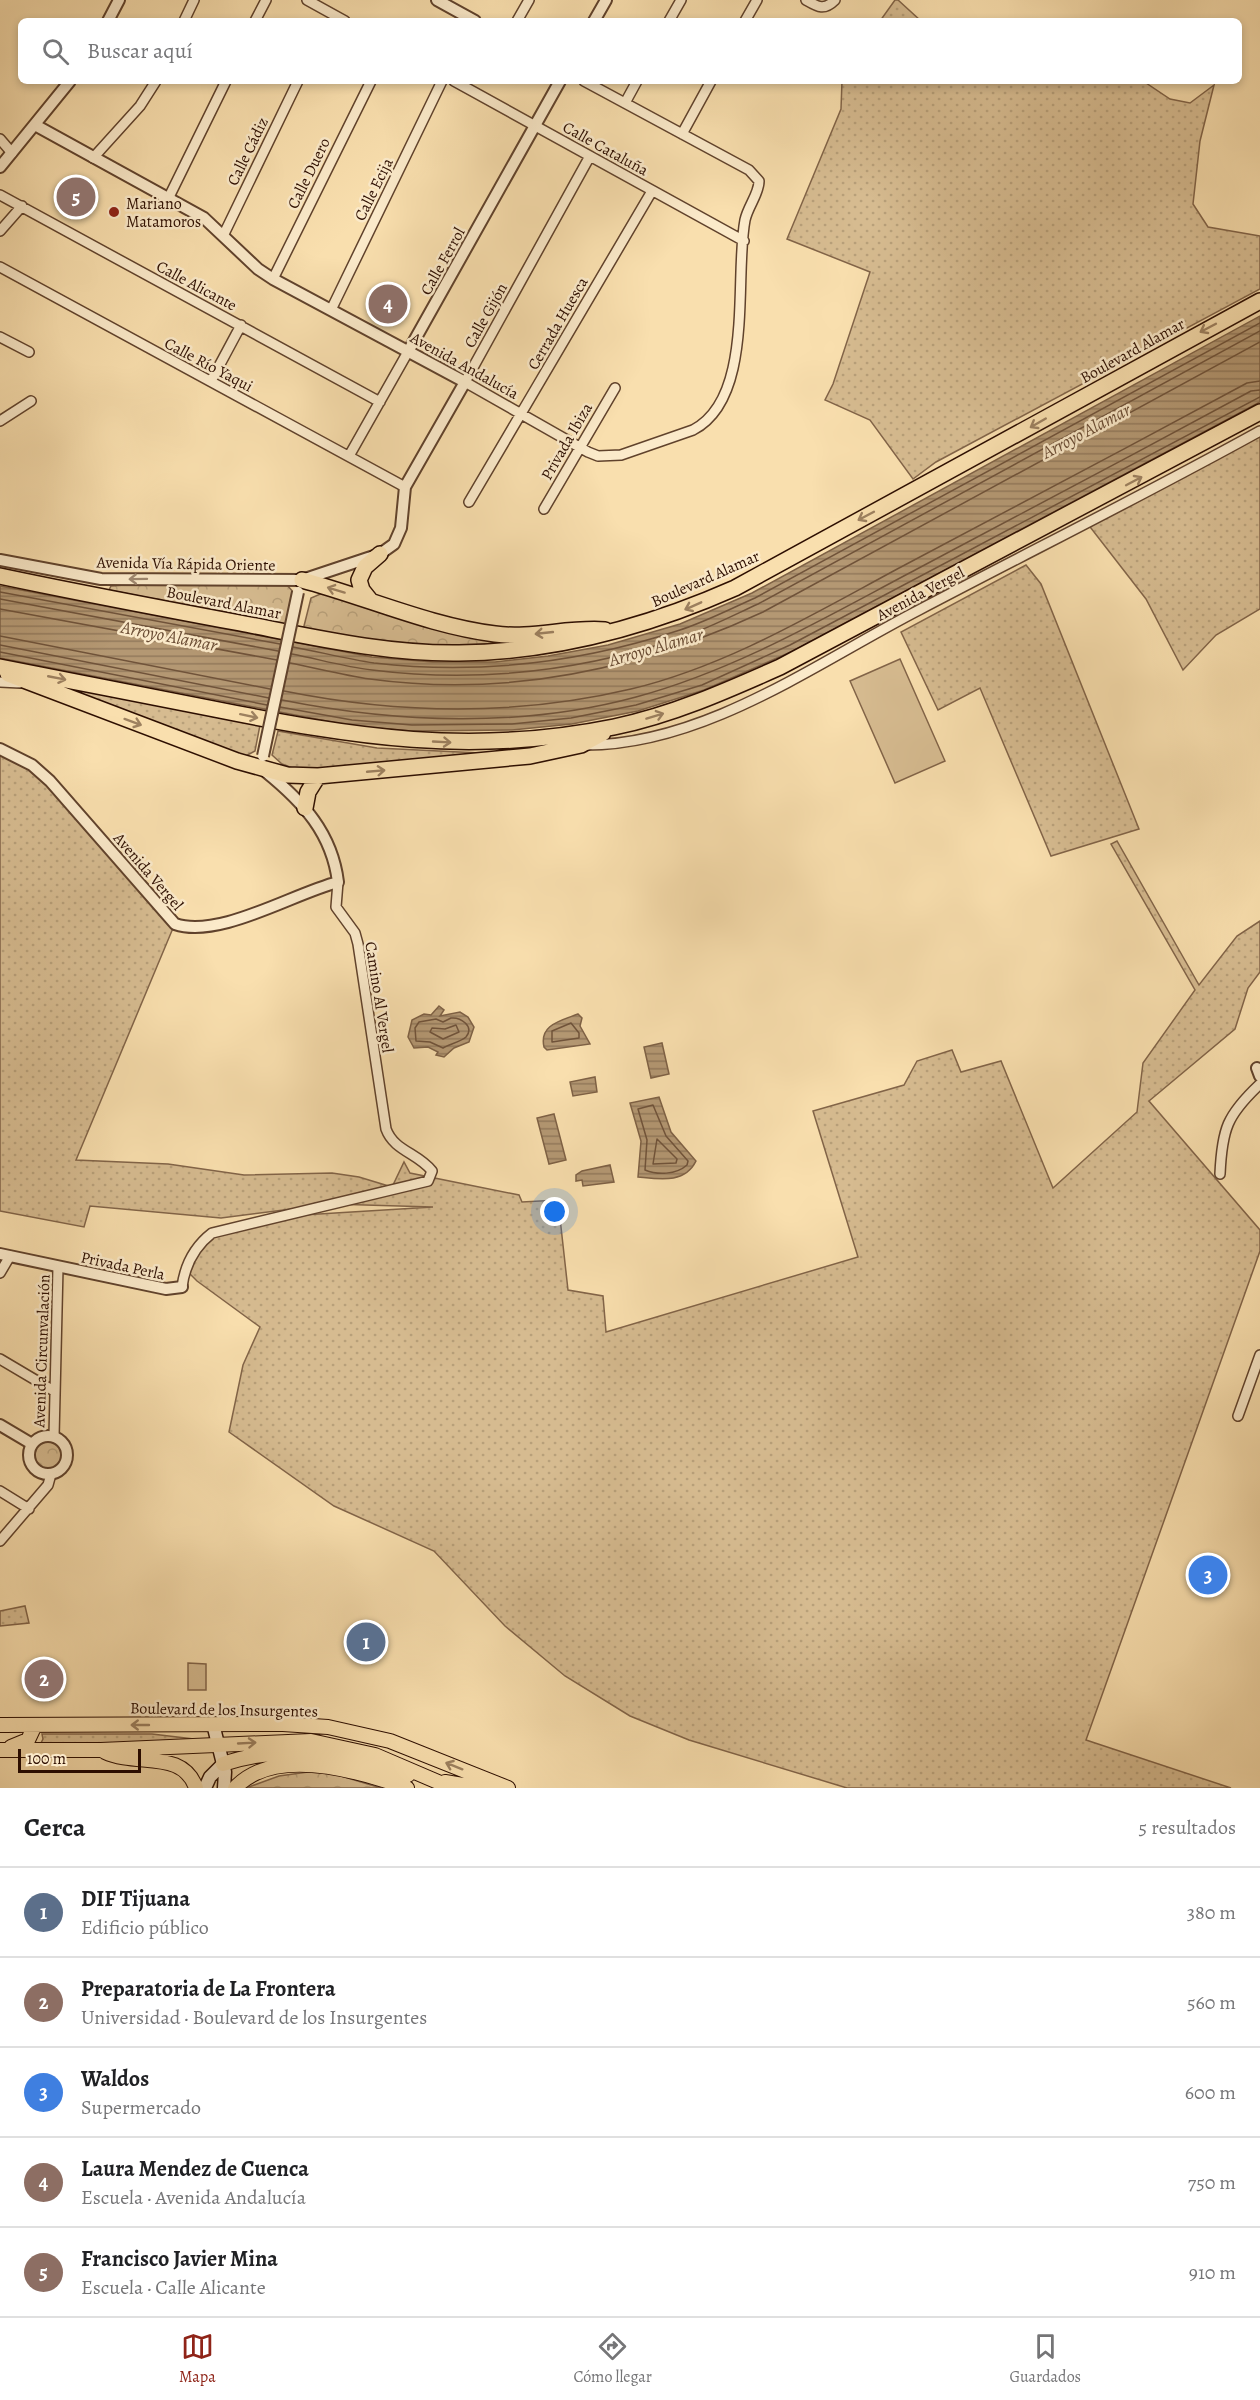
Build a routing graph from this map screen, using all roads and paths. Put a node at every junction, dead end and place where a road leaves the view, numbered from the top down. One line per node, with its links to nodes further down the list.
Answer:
1 (119, 0): 14 (street)
2 (194, 0): 15 (street)
3 (266, 0): 16 (street)
4 (307, 0): 13 (street)
5 (437, 0): 12 (street)
6 (529, 0): 18 (street)
7 (606, 0): 19 (street)
8 (681, 0): 20 (street)
9 (757, 0): 21 (street)
10 (806, 0): 11 (street)
11 (835, 0)
12 (453, 4): 17 (street)
13 (328, 17)
14 (110, 18)
15 (185, 18)
16 (257, 18)
17 (471, 18)
18 (519, 18)
19 (596, 18)
20 (671, 18)
21 (747, 18)
22 (68, 84): 34 (street)
23 (154, 84): 40 (street)
24 (225, 84): 44 (street)
25 (297, 84): 47 (street, Calle Cádiz)
26 (369, 84): 50 (street, Calle Duero)
27 (440, 84): 52 (street, Calle Ecija)
28 (459, 84): 35 (street, Calle Cataluña)
29 (558, 84): 35 (street, Calle Ferrol)
30 (590, 84): 33 (street)
31 (635, 84): 33 (street)
32 (709, 84): 36 (street)
33 (625, 103): 36 (street)
34 (35, 125): 38 (street); 40 (street, Avenida Andalucía)
35 (535, 126): 39 (street, Calle Cataluña); 55 (street, Calle Ferrol)
36 (682, 134): 48 (street)
37 (0, 139): 38 (street)
38 (12, 153): 41 (street)
39 (590, 156): 42 (street, Calle Cataluña); 58 (street, Calle Gijón)
40 (93, 158): 44 (street, Avenida Andalucía)
41 (0, 167)
42 (652, 191): 48 (street, Calle Cataluña); 63 (street, Cerrada Huesca)
43 (0, 195): 45 (street, Calle Alicante)
44 (169, 197): 47 (street, Avenida Andalucía)
45 (22, 206): 46 (street); 53 (street, Calle Alicante)
46 (0, 231)
47 (224, 234): 50 (street, Avenida Andalucía)
48 (744, 241): 66 (street, Avenida Andalucía)
49 (0, 267): 57 (street, Calle Río Yaqui)
50 (273, 279): 52 (street, Avenida Andalucía)
51 (1260, 302): 76 (highway, Boulevard Alamar, one-way to 76)
52 (331, 310): 55 (street, Avenida Andalucía)
53 (241, 325): 57 (street); 61 (street, Calle Alicante)
54 (0, 337): 56 (street)
55 (409, 350): 58 (street, Avenida Andalucía); 61 (street, Calle Ferrol)
56 (29, 352)
57 (211, 381): 67 (street, Calle Río Yaqui)
58 (465, 382): 63 (street, Avenida Andalucía); 68 (street, Calle Gijón)
59 (615, 388): 66 (street, Privada Ibiza)
60 (31, 401): 64 (street)
61 (380, 402): 67 (street, Calle Ferrol)
62 (1260, 412): 80 (highway, one-way to 62)
63 (522, 414): 66 (street, Avenida Andalucía); 69 (street, Cerrada Huesca)
64 (0, 421)
65 (1260, 431): 81 (street, Avenida Vergel)
66 (579, 447): 70 (street, Privada Ibiza)
67 (349, 456): 68 (street, Calle Río Yaqui)
68 (405, 487): 71 (street)
69 (469, 502)
70 (544, 509)
71 (380, 554): 74 (street); 75 (highway)
72 (0, 560): 74 (street, Avenida Vía Rápida Oriente, one-way to 72)
73 (0, 576): 76 (highway, Boulevard Alamar)
74 (300, 586): 75 (highway, one-way to 74); 83 (street, bridge)
75 (370, 600): 76 (highway, one-way to 75)
76 (623, 631)
77 (0, 669): 79 (highway); 80 (highway, one-way to 80)
78 (0, 682): 79 (street)
79 (29, 684): 83 (highway, one-way to 83)
80 (616, 726): 81 (highway)
81 (581, 745): 84 (highway, one-way to 81)
82 (0, 749): 86 (street, Avenida Vergel)
83 (263, 763): 84 (highway); 85 (street, Camino Al Vergel)
84 (318, 776): 85 (highway)
85 (305, 808): 86 (street, Camino Al Vergel)
86 (338, 882): 92 (street, Camino Al Vergel)
87 (1260, 1084): 88 (street)
88 (1221, 1174)
89 (5, 1255): 90 (street, Privada Perla); 91 (street)
90 (58, 1267): 92 (street, Privada Perla); 95 (street, Avenida Circunvalación)
91 (0, 1273)
92 (182, 1287)
93 (1260, 1355): 96 (street)
94 (0, 1359): 95 (street)
95 (54, 1391): 98 (street, Avenida Circunvalación)
96 (1239, 1416)
97 (0, 1425): 99 (street)
98 (54, 1437): 99 (street); 100 (street)
99 (32, 1444): 100 (street)
100 (51, 1474): 102 (street)
101 (0, 1491): 102 (street)
102 (29, 1509): 103 (street)
103 (0, 1541)
104 (213, 1724): 106 (main road, Boulevard de los Insurgentes, one-way to 106); 107 (main road); 119 (main road, Boulevard de los Insurgentes, one-way to 104)
105 (0, 1725): 106 (main road, Boulevard de los Insurgentes)
106 (35, 1725): 108 (main road)
107 (220, 1745): 109 (main road, Boulevard de los Insurgentes); 110 (main road); 111 (main road, Boulevard de los Insurgentes, one-way to 111)
108 (0, 1749): 109 (main road, Boulevard de los Insurgentes)
109 (101, 1750): 112 (main road)
110 (223, 1764): 111 (main road); 113 (main road); 114 (main road)
111 (437, 1781): 117 (main road, Boulevard de los Insurgentes); 118 (main road)
112 (196, 1788)
113 (205, 1788)
114 (224, 1788)
115 (235, 1788): 116 (main road)
116 (407, 1788)
117 (452, 1788)
118 (481, 1788)
119 (508, 1788)

